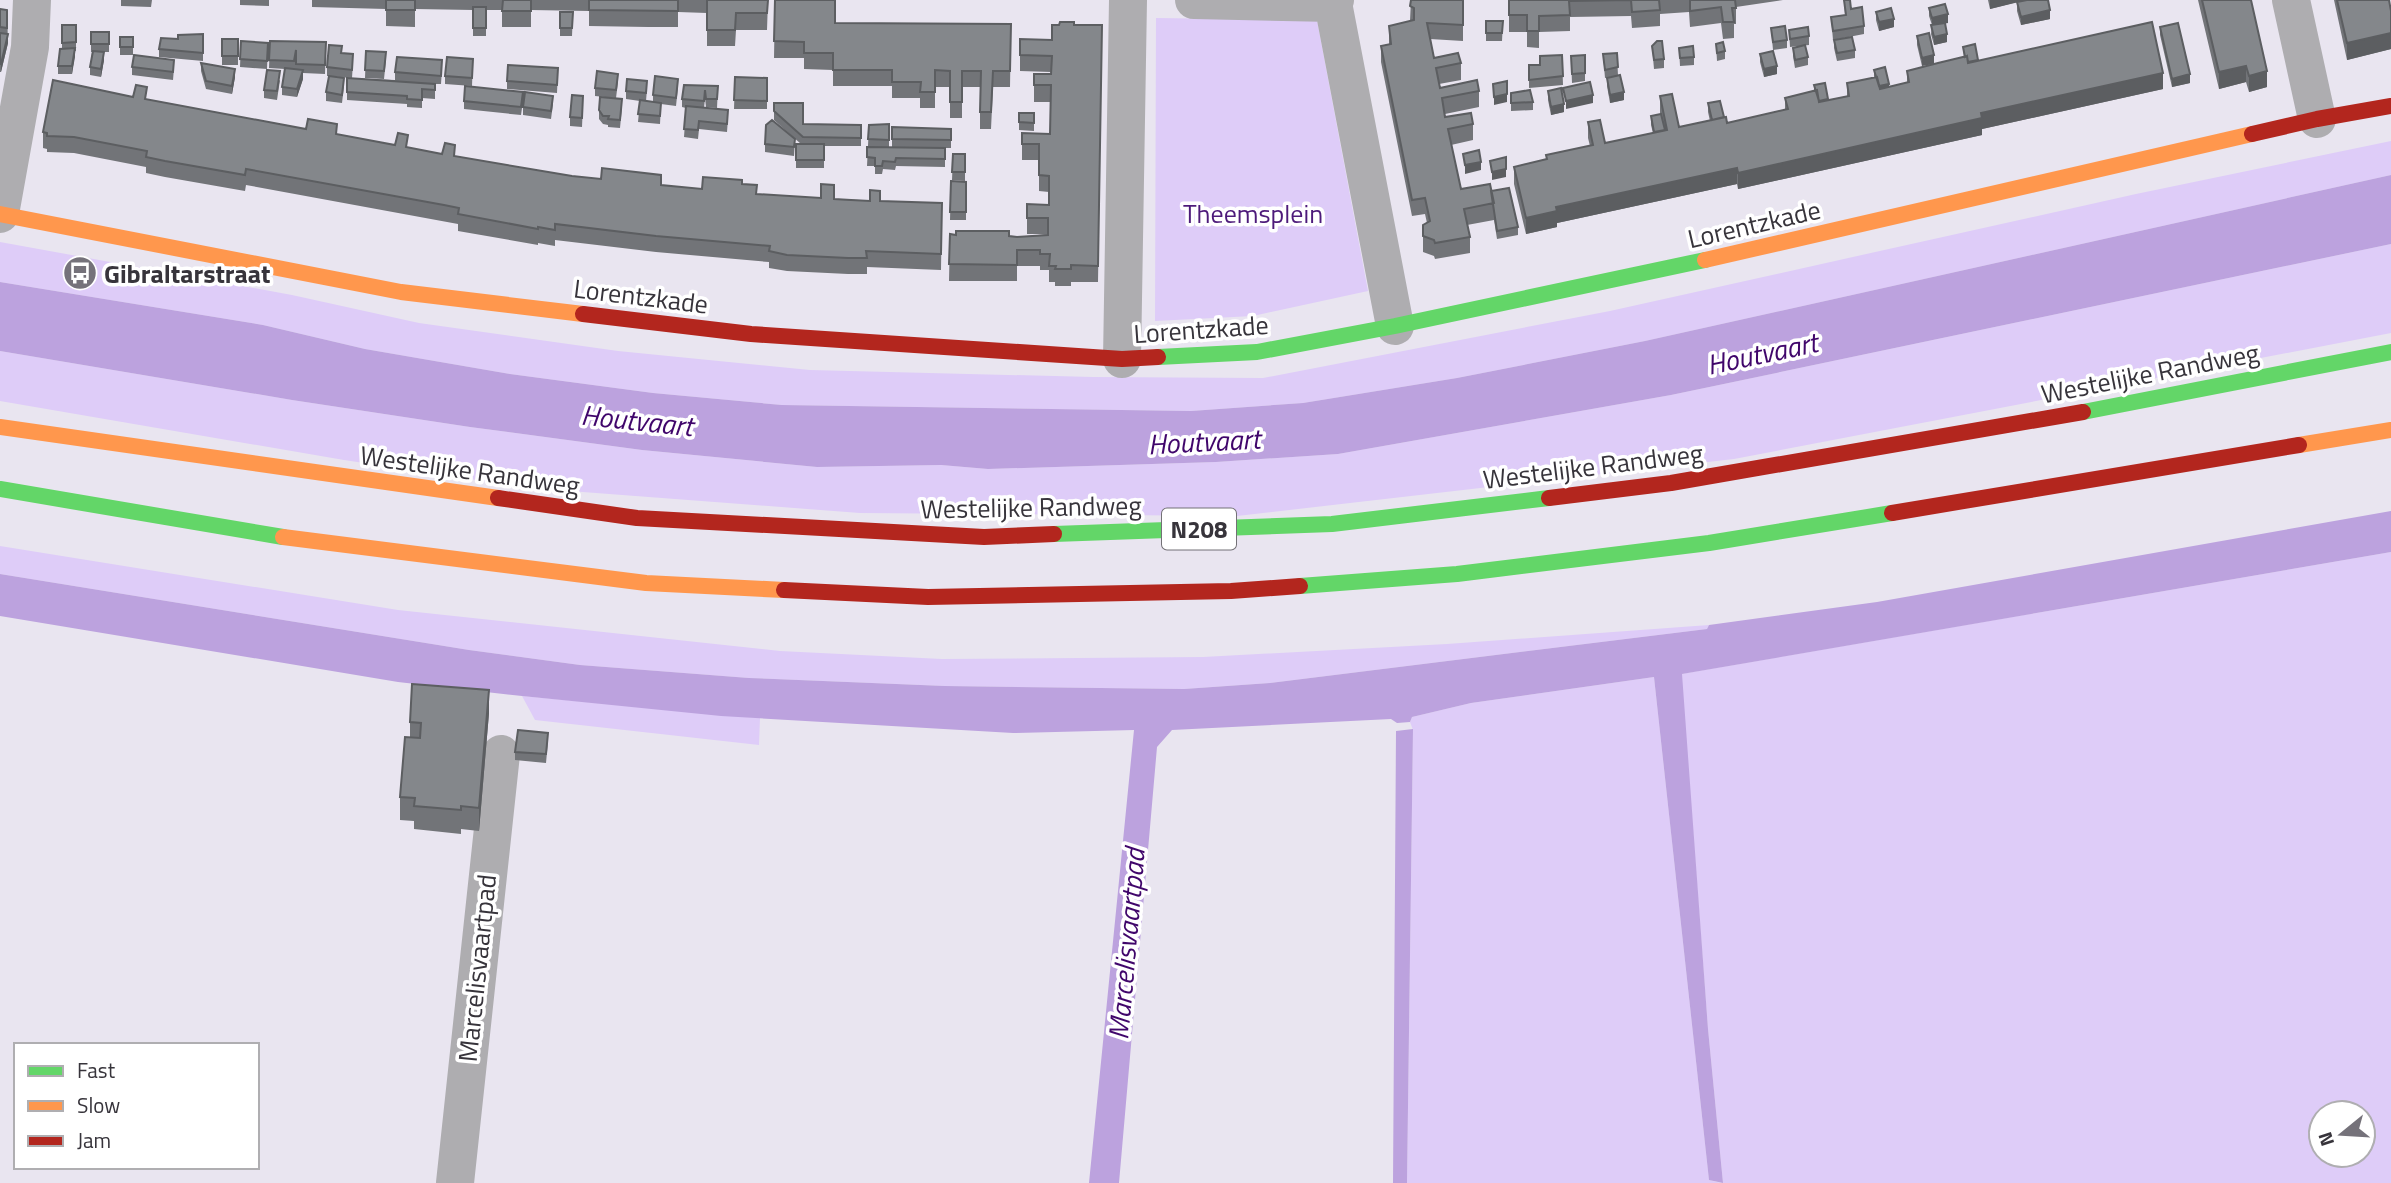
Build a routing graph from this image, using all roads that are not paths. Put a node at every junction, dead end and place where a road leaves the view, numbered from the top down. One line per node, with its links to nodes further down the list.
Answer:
1 (32, 0): 8 (street)
2 (1128, 0): 11 (street)
3 (1194, 0): 5 (street)
4 (2291, 0): 7 (street)
5 (1334, 1): 9 (street)
6 (2391, 106): 7 (main road, Lorentzkade)
7 (2317, 119): 9 (main road, Lorentzkade)
8 (0, 214): 11 (main road, Lorentzkade)
9 (1395, 326): 11 (main road, Lorentzkade)
10 (2391, 352): 12 (main road, Westelijke Randweg / N208)
11 (1122, 359)
12 (0, 427)
13 (2391, 430): 14 (main road)
14 (0, 489)
15 (501, 754): 16 (street, Marcelisvaartpad)
16 (455, 1183)

